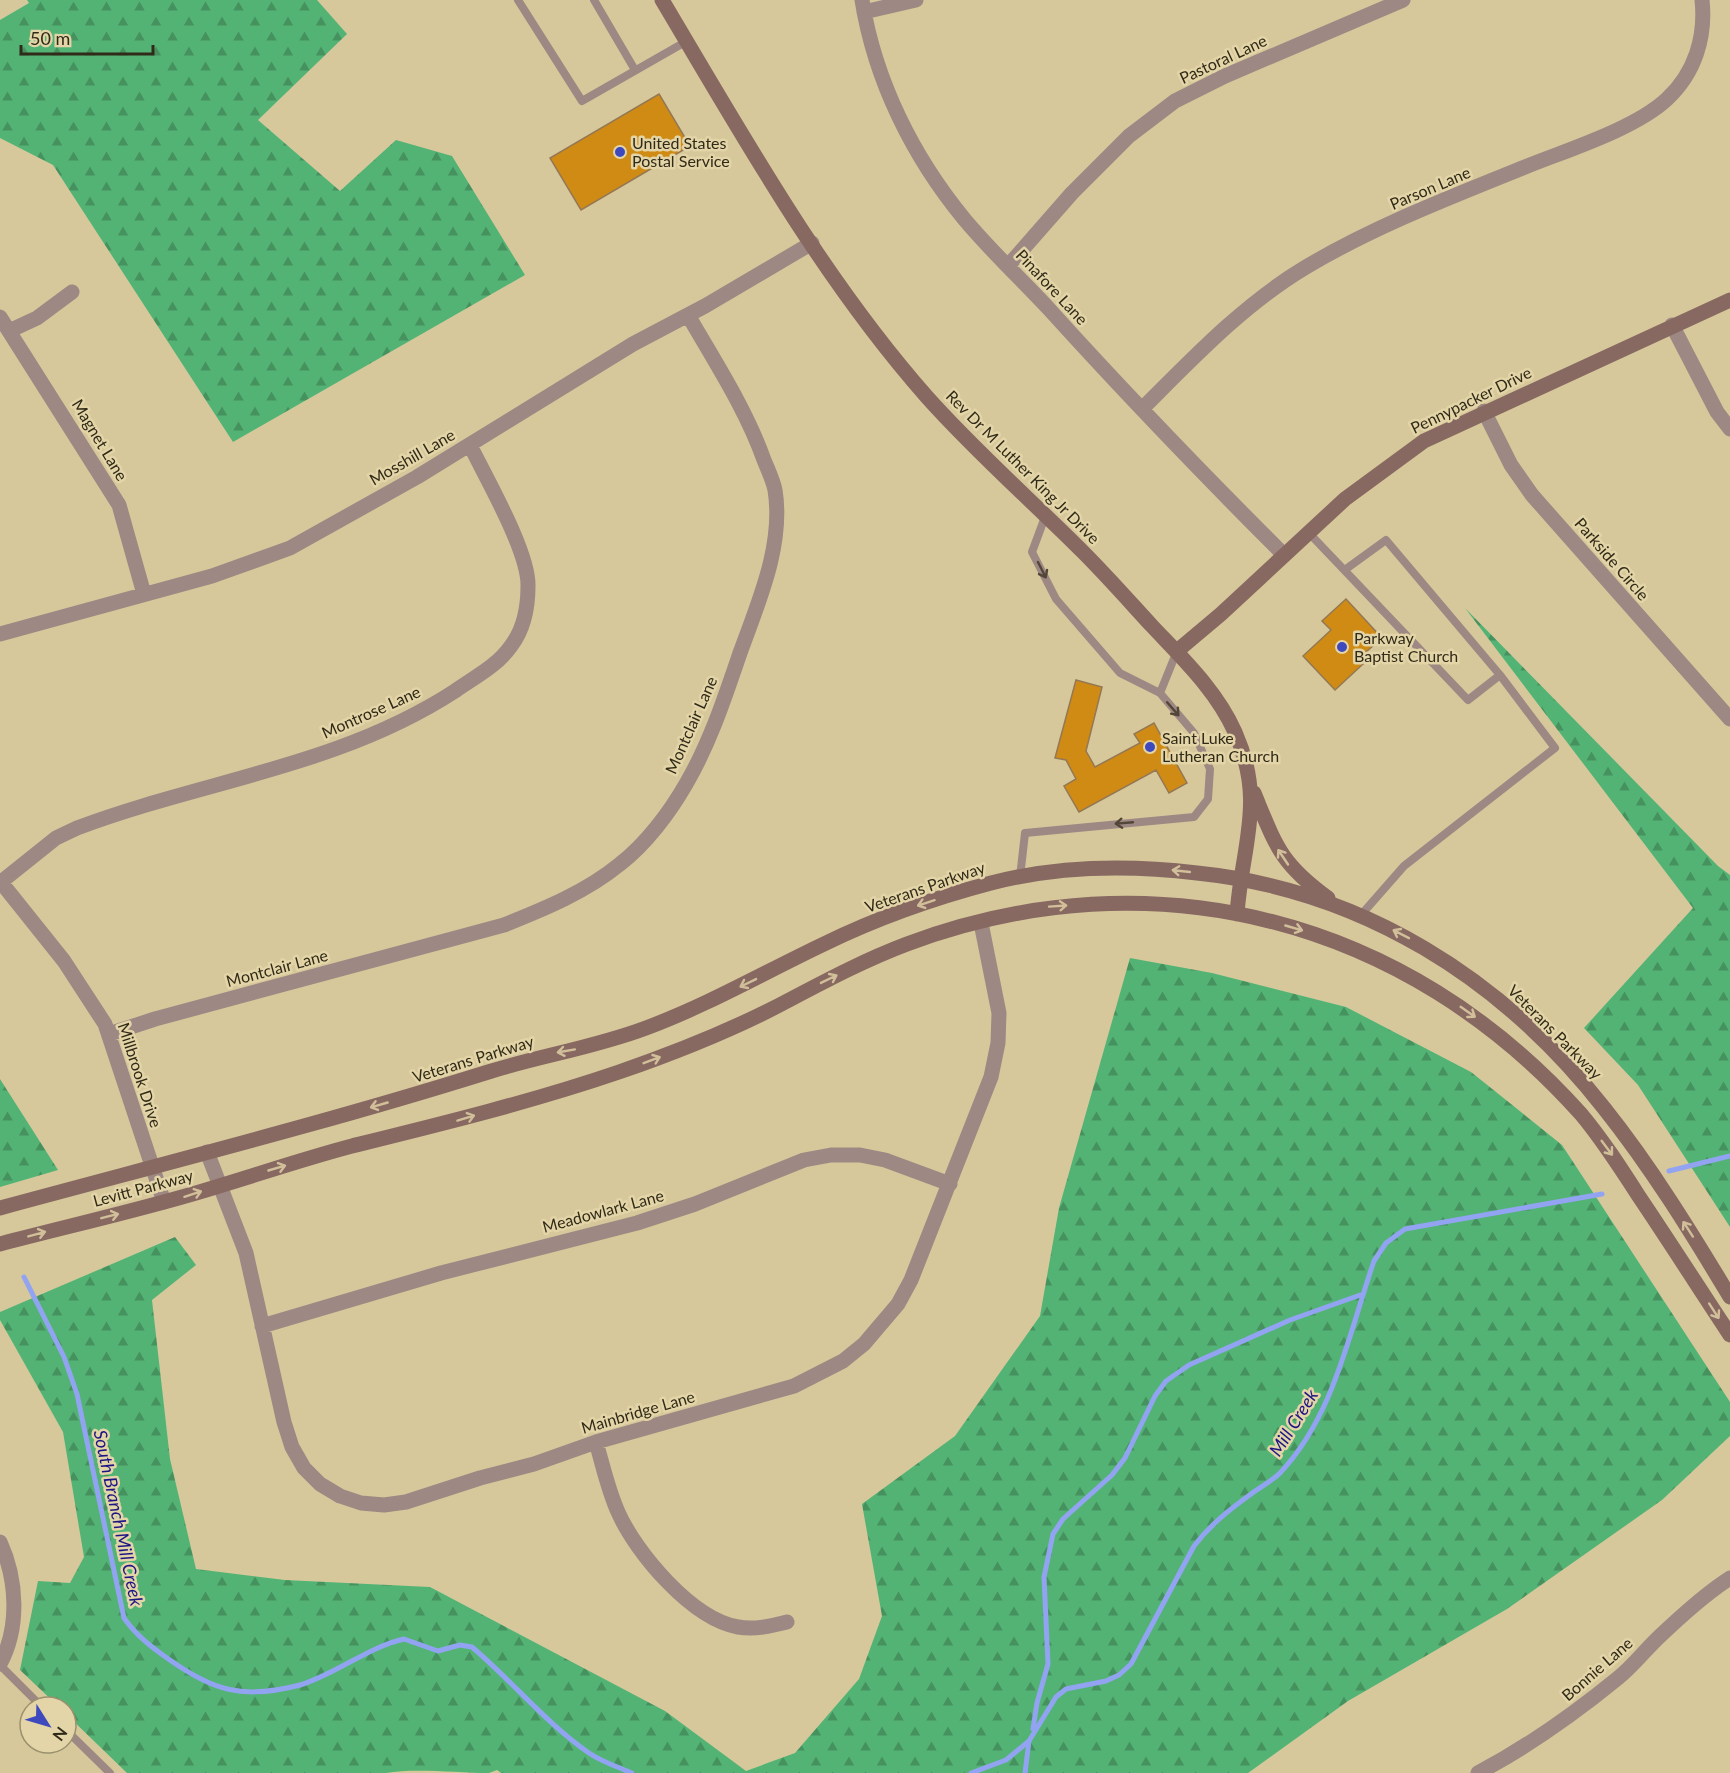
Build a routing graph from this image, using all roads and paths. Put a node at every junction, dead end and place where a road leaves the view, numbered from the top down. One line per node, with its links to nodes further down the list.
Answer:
1 (518, 0): 9 (lane)
2 (594, 0): 9 (lane)
3 (662, 0): 8 (main road, Rev Dr M Luther King Jr Drive)
4 (916, 0): 7 (street)
5 (1402, 0): 11 (street, Pastoral Lane)
6 (1702, 0): 18 (street, Parson Lane)
7 (863, 6): 11 (street, Pinafore Lane)
8 (687, 41): 9 (lane); 10 (main road, Rev Dr M Luther King Jr Drive)
9 (635, 70)
10 (812, 243): 14 (street, Mosshill Lane); 22 (main road, Rev Dr M Luther King Jr Drive)
11 (1008, 266): 18 (street, Pinafore Lane)
12 (72, 292): 17 (street)
13 (1730, 300): 16 (main road, Pennypacker Drive)
14 (688, 315): 21 (street, Mosshill Lane); 40 (street, Montclair Lane)
15 (0, 317): 17 (street, Magnet Lane)
16 (1672, 325): 19 (main road, Pennypacker Drive); 20 (street)
17 (9, 331): 26 (street, Magnet Lane)
18 (1142, 409): 24 (street, Pinafore Lane)
19 (1484, 411): 23 (main road, Pennypacker Drive); 31 (street, Parkside Circle)
20 (1730, 429)
21 (470, 445): 26 (street, Mosshill Lane); 35 (street, Montrose Lane)
22 (1046, 517): 28 (main road, Rev Dr M Luther King Jr Drive); 30 (lane, one-way to 30)
23 (1308, 532): 24 (main road, Pennypacker Drive); 25 (lane)
24 (1284, 555): 28 (main road, Pennypacker Drive)
25 (1346, 569): 29 (lane); 29 (lane)
26 (144, 594): 27 (street, Mosshill Lane)
27 (0, 634)
28 (1177, 651): 30 (lane); 32 (main road, Rev Dr M Luther King Jr Drive)
29 (1500, 675): 38 (lane)
30 (1160, 693): 33 (lane, one-way to 33)
31 (1730, 719)
32 (1250, 783): 34 (main road, Rev Dr M Luther King Jr Drive); 36 (main road, one-way to 32)
33 (1020, 877): 34 (main road, Veterans Parkway, one-way to 33); 41 (main road, Veterans Parkway, one-way to 41)
34 (1239, 879): 36 (main road, Veterans Parkway); 37 (main road, Rev Dr M Luther King Jr Drive)
35 (0, 882): 40 (street, Millbrook Drive)
36 (1343, 908): 38 (main road, Veterans Parkway)
37 (1237, 914): 39 (main road, one-way to 37); 50 (main road, one-way to 50)
38 (1361, 915): 48 (main road, Veterans Parkway, one-way to 38)
39 (981, 924): 43 (main road, one-way to 39); 44 (street, Mainbridge Lane)
40 (109, 1034): 42 (street, Millbrook Drive)
41 (207, 1152): 42 (main road, Veterans Parkway); 43 (street, Mainbridge Lane)
42 (151, 1167): 45 (street, Millbrook Drive); 46 (main road, Veterans Parkway)
43 (221, 1184): 45 (main road, Levitt Parkway, one-way to 43); 49 (street, Mainbridge Lane)
44 (950, 1184): 49 (street, Meadowlark Lane); 51 (street, Mainbridge Lane)
45 (164, 1202): 47 (main road, Levitt Parkway, one-way to 45)
46 (0, 1208)
47 (0, 1244)
48 (1730, 1297)
49 (262, 1326): 51 (street, Mainbridge Lane)
50 (1730, 1335)
51 (596, 1442): 54 (street)
52 (0, 1542): 55 (street)
53 (1730, 1578): 59 (street, Bonnie Lane)
54 (788, 1622)
55 (0, 1665): 56 (lane)
56 (30, 1695)
57 (78, 1742): 58 (lane)
58 (110, 1773)
59 (1478, 1773)

